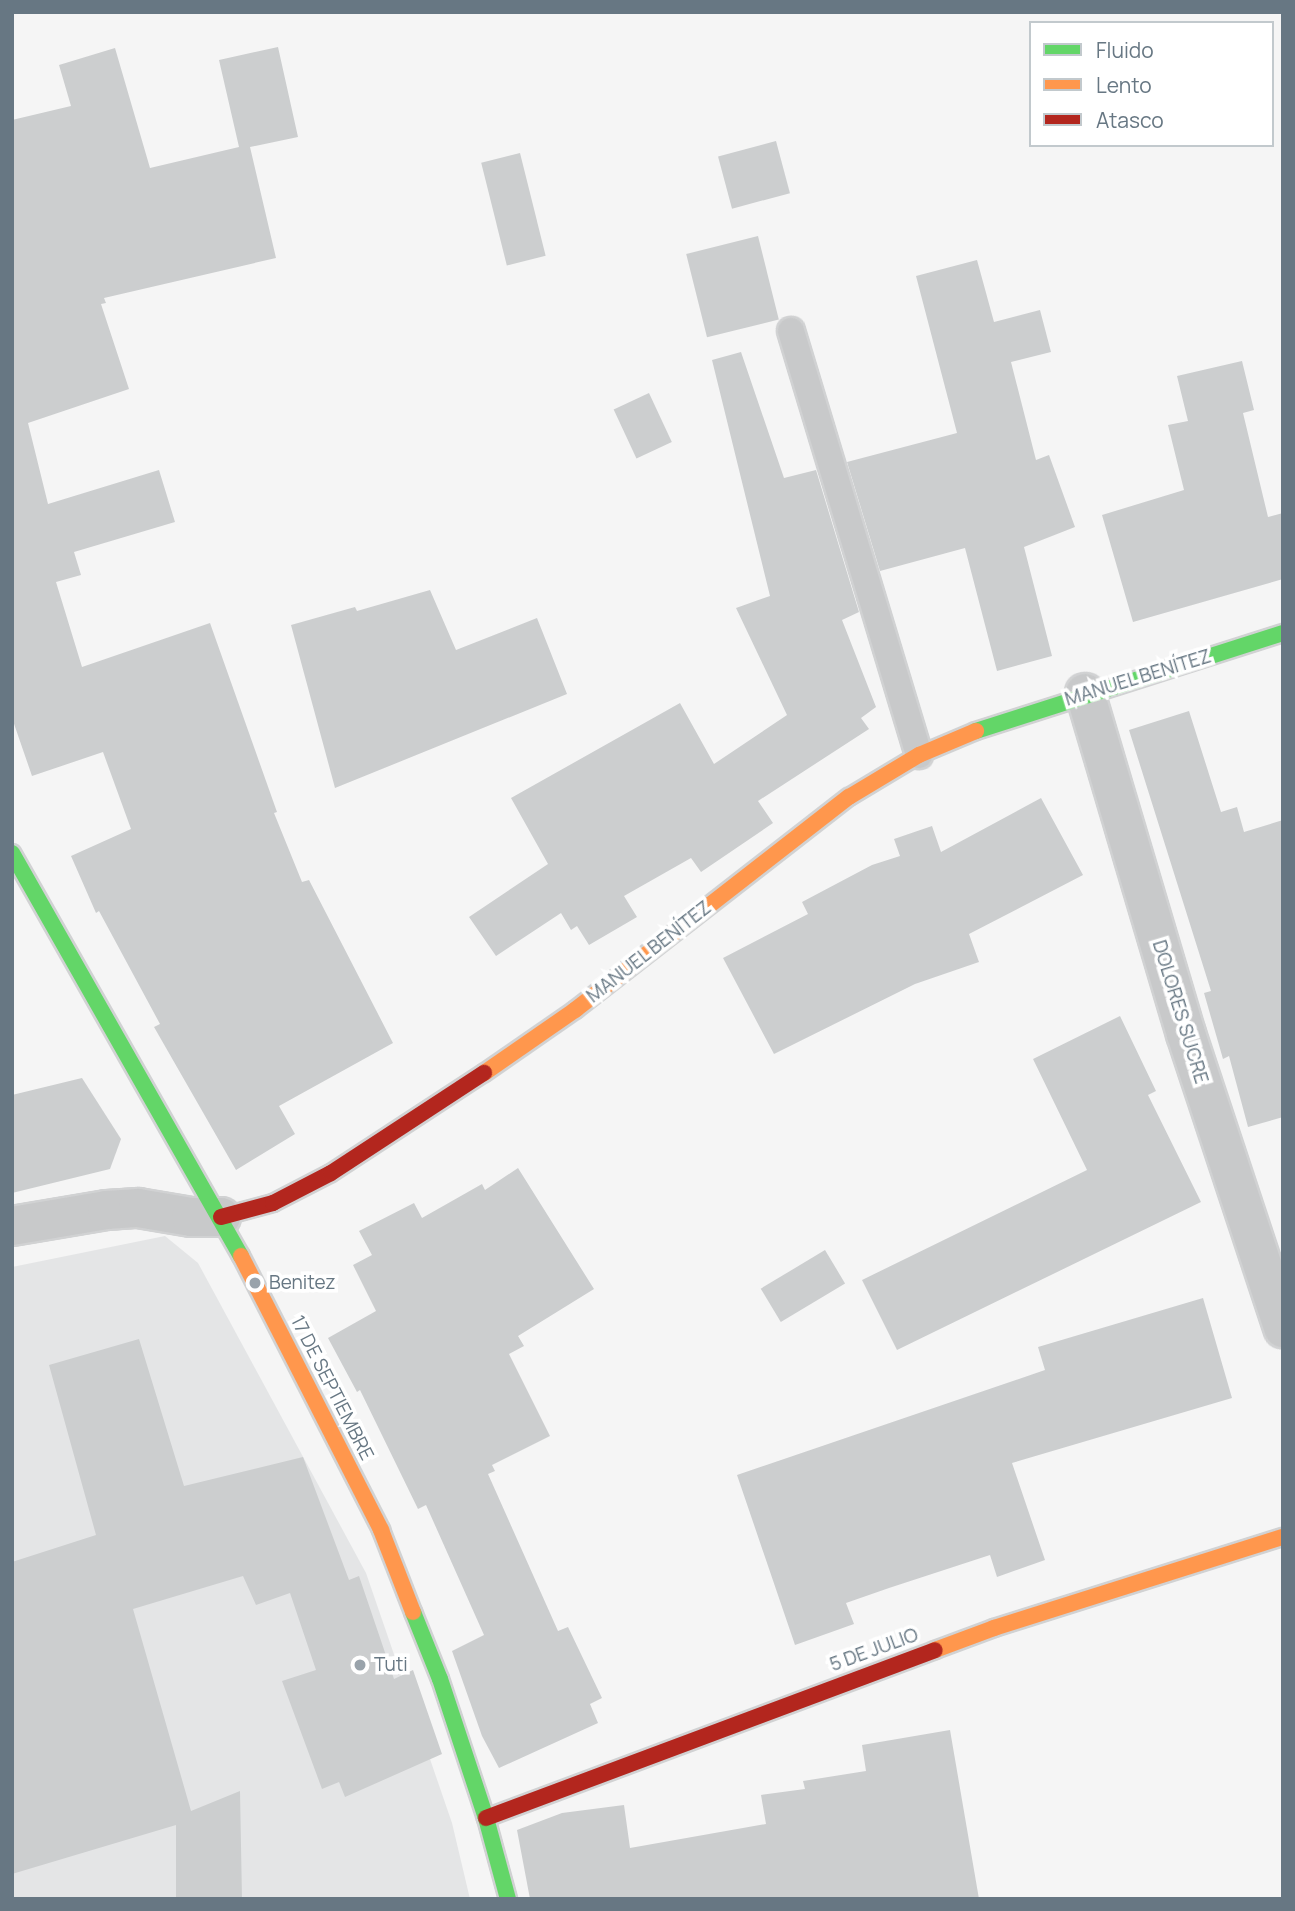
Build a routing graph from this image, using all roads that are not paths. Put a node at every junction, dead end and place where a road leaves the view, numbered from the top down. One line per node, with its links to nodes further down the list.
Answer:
1 (792, 331): 4 (lane)
2 (1283, 633): 3 (street, MANUEL BENÍTEZ)
3 (1085, 693): 4 (street, MANUEL BENÍTEZ); 8 (street, DOLORES SUCRE)
4 (919, 755): 6 (street, MANUEL BENÍTEZ)
5 (12, 853): 6 (street, 17 DE SEPTIEMBRE)
6 (221, 1217): 7 (street, MANUEL BENÍTEZ); 10 (street, 17 DE SEPTIEMBRE)
7 (12, 1226)
8 (1283, 1328)
9 (1283, 1537): 10 (street, 5 DE JULIO)
10 (486, 1818): 11 (street, 17 DE SEPTIEMBRE)
11 (508, 1899)

